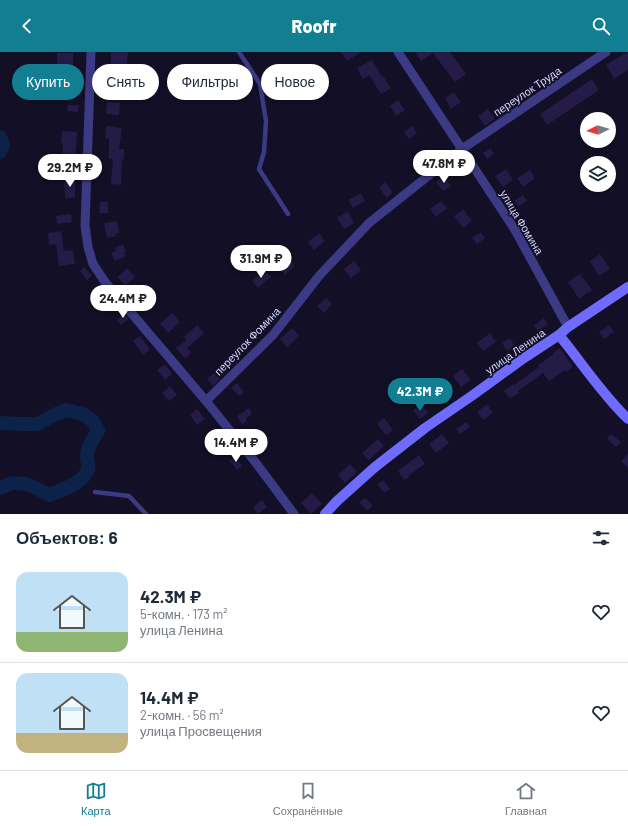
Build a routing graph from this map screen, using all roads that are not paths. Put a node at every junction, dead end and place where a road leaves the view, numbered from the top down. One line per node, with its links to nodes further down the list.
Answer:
1 (91, 52): 10 (street)
2 (239, 52): 6 (lane)
3 (398, 52): 5 (street, улица Фомина)
4 (606, 52): 5 (street, переулок Труда)
5 (462, 150): 8 (street, улица Фомина); 10 (street, переулок Фомина)
6 (288, 214)
7 (628, 287): 8 (street, улица Ленина)
8 (568, 327): 9 (street, улица Ленина)
9 (559, 335): 11 (street); 15 (street, улица Ленина)
10 (206, 401): 14 (street)
11 (628, 419)
12 (95, 492): 13 (lane)
13 (146, 514)
14 (294, 514)
15 (325, 514)

